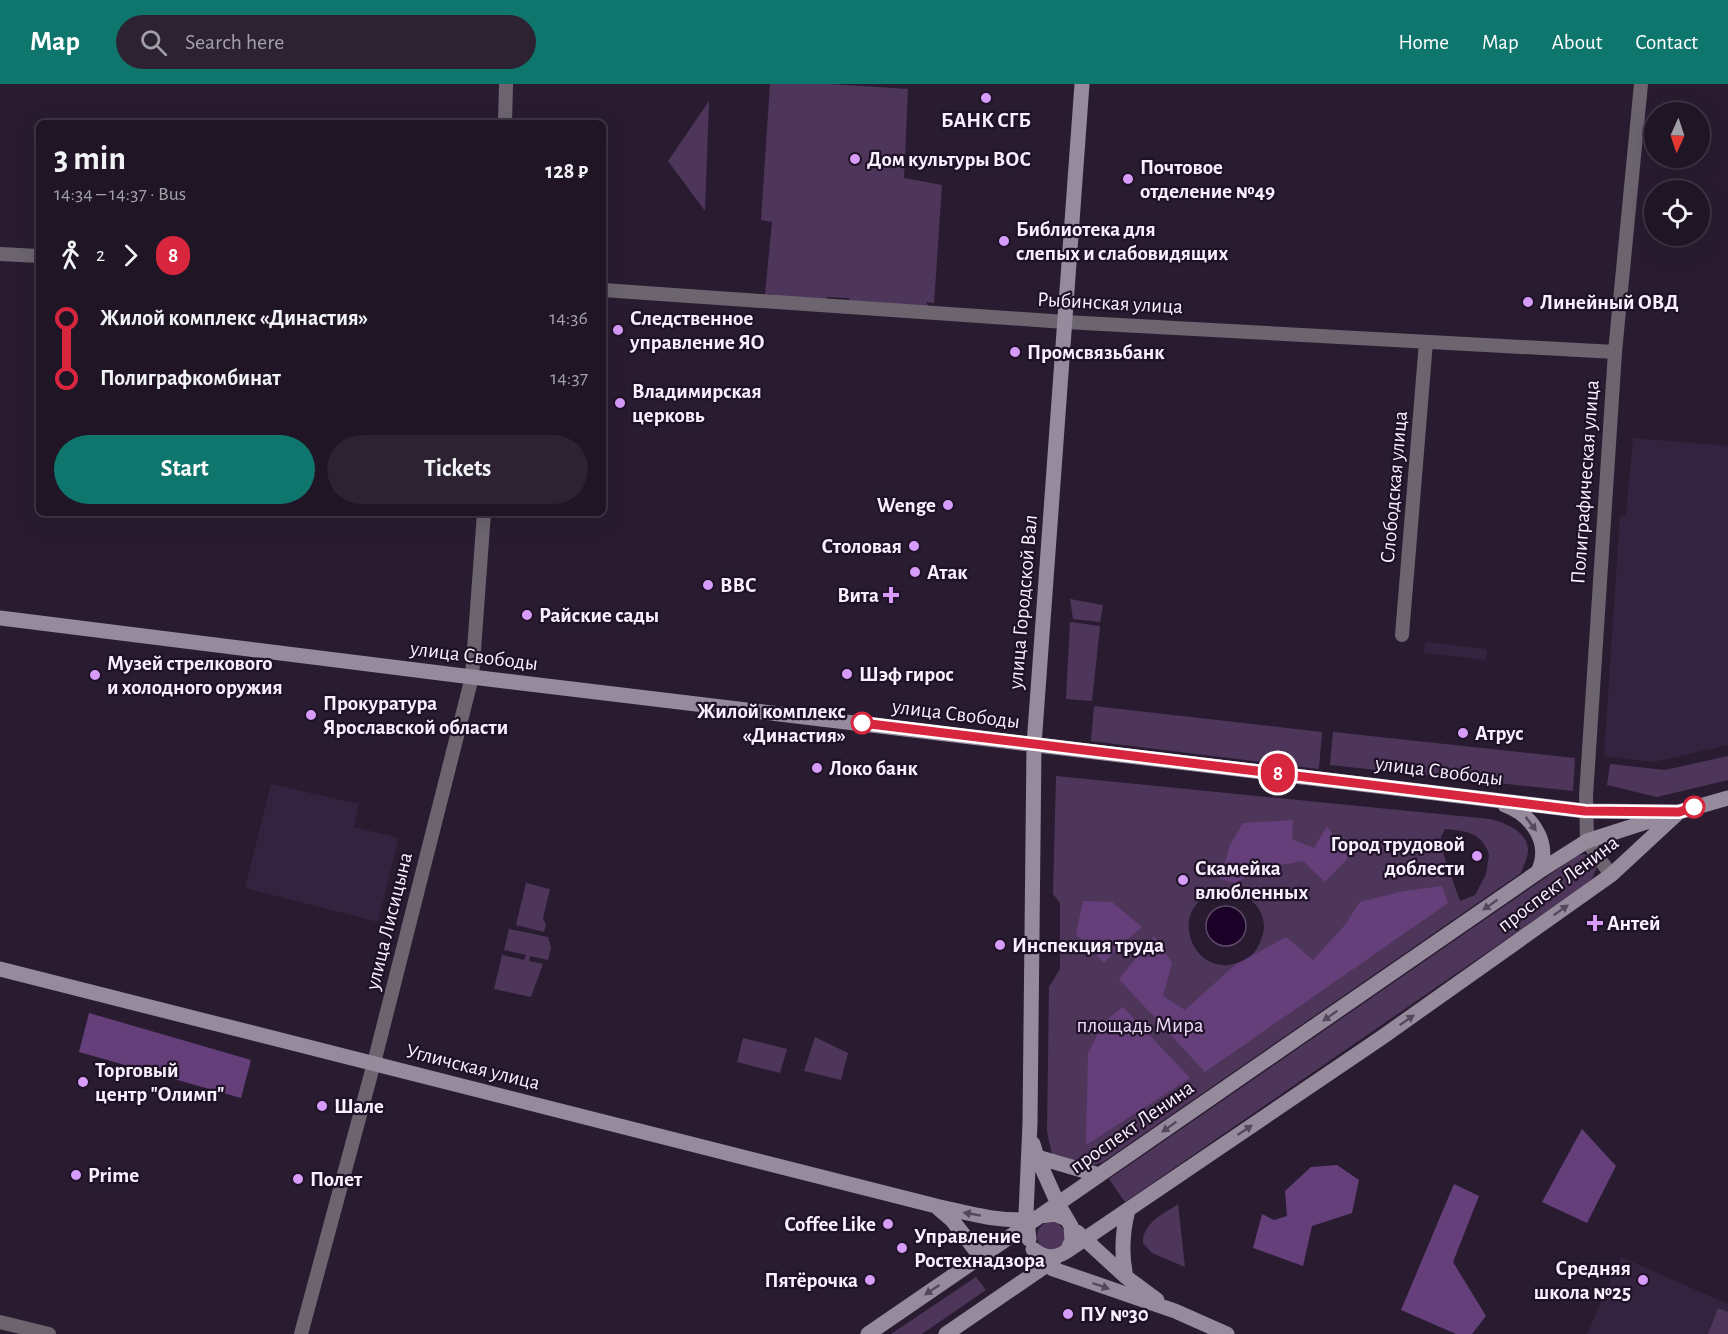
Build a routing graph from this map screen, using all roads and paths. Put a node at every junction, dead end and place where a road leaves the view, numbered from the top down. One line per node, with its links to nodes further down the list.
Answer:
1 (506, 84): 4 (street)
2 (1082, 84): 8 (main road, улица Городской Вал)
3 (1641, 84): 10 (street, Полиграфическая улица)
4 (505, 120)
5 (0, 254): 6 (street)
6 (36, 256)
7 (606, 290): 8 (street, Рыбинская улица)
8 (1065, 322): 9 (street, Рыбинская улица); 15 (main road, улица Городской Вал)
9 (1426, 342): 10 (street, Рыбинская улица); 13 (street, Слободская улица)
10 (1616, 352): 18 (street, Полиграфическая улица)
11 (484, 516): 14 (street, улица Лисицына)
12 (0, 618): 14 (main road, улица Свободы)
13 (1402, 635)
14 (472, 677): 15 (main road, улица Свободы); 24 (street, улица Лисицына)
15 (1034, 745): 17 (main road, улица Свободы); 25 (main road, улица Городской Вал)
16 (1728, 798): 19 (main road, улица Свободы)
17 (1488, 799): 18 (main road, улица Свободы); 21 (main road, one-way to 21)
18 (1585, 811): 19 (main road, улица Свободы); 20 (street, Полиграфическая улица)
19 (1679, 812): 20 (main road, проспект Ленина); 22 (main road, проспект Ленина)
20 (1587, 841): 21 (main road, проспект Ленина); 22 (street)
21 (1539, 872): 28 (main road, проспект Ленина, one-way to 28)
22 (1611, 875): 31 (main road, проспект Ленина, one-way to 22)
23 (0, 969): 24 (main road, Угличская улица)
24 (374, 1064): 30 (main road, Угличская улица); 43 (street, улица Лисицына)
25 (1030, 1124): 26 (main road, улица Городской Вал); 27 (main road, улица Городской Вал)
26 (1037, 1157): 28 (main road); 29 (main road, улица Городской Вал)
27 (1027, 1175): 32 (main road); 34 (main road, улица Городской Вал)
28 (1099, 1175): 29 (main road, проспект Ленина)
29 (1058, 1204): 33 (main road, улица Городской Вал); 34 (main road, проспект Ленина)
30 (936, 1206): 32 (main road, Угличская улица, one-way to 30); 37 (main road)
31 (1128, 1210): 35 (main road, проспект Ленина); 39 (main road)
32 (1009, 1220): 34 (main road, Угличская улица); 37 (main road)
33 (1069, 1222): 34 (main road); 35 (main road); 36 (main road)
34 (1032, 1228): 36 (main road); 37 (main road, проспект Ленина); 38 (main road)
35 (1083, 1240): 36 (main road, проспект Ленина); 39 (main road)
36 (1064, 1253): 38 (main road, проспект Ленина)
37 (981, 1257): 44 (main road, проспект Ленина, one-way to 44)
38 (1046, 1265): 40 (main road, one-way to 40); 45 (main road, проспект Ленина)
39 (1126, 1277): 40 (main road)
40 (1175, 1311): 46 (main road)
41 (0, 1322): 42 (street)
42 (49, 1334)
43 (302, 1334)
44 (868, 1334)
45 (946, 1334)
46 (1227, 1334)

